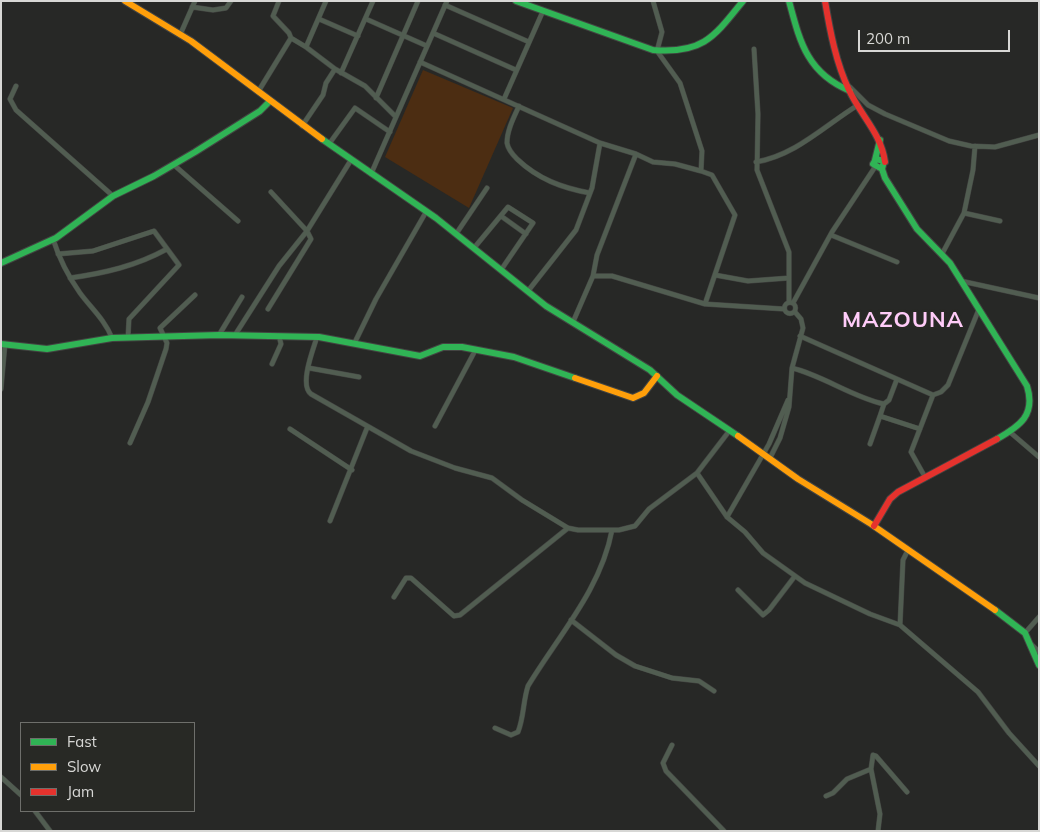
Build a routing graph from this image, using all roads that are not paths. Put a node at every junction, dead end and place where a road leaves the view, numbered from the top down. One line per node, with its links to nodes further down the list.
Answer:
1 (195, 1): 14 (street)
2 (231, 1): 14 (street)
3 (279, 1): 22 (street)
4 (326, 1): 16 (street)
5 (373, 1): 17 (street)
6 (418, 1): 21 (street)
7 (516, 1): 15 (main road)
8 (653, 1): 27 (street)
9 (743, 1): 27 (main road)
10 (789, 1): 33 (main road)
11 (827, 1): 33 (main road)
12 (130, 2): 19 (main road)
13 (446, 3): 18 (street); 23 (street)
14 (192, 7): 19 (street)
15 (543, 11): 23 (street); 27 (main road)
16 (319, 19): 20 (street); 25 (street)
17 (366, 19): 20 (street); 21 (street)
18 (433, 33): 24 (street); 30 (street)
19 (180, 35): 34 (main road)
20 (358, 36): 31 (street)
21 (403, 36): 24 (street); 35 (street)
22 (291, 38): 25 (street); 34 (street)
23 (529, 42): 30 (street)
24 (427, 46): 28 (street)
25 (306, 47): 29 (street)
26 (754, 49): 50 (street)
27 (657, 51): 53 (street)
28 (420, 62): 36 (street); 40 (street)
29 (335, 69): 31 (street); 41 (street)
30 (516, 70): 36 (street)
31 (341, 73): 35 (street)
32 (16, 86): 58 (street)
33 (849, 88): 38 (main road); 47 (street)
34 (258, 92): 37 (main road)
35 (376, 98): 40 (street)
36 (504, 99): 39 (street)
37 (270, 101): 41 (main road); 51 (main road)
38 (858, 105): 44 (main road); 50 (street)
39 (519, 106): 45 (street); 57 (street)
40 (396, 117): 42 (street)
41 (302, 126): 46 (main road)
42 (390, 132): 46 (street); 54 (street)
43 (1039, 135): 47 (street)
44 (880, 139): 52 (main road); 52 (main road)
45 (600, 143): 48 (street); 57 (street)
46 (329, 144): 49 (main road)
47 (975, 146): 60 (street)
48 (636, 154): 53 (street); 77 (street)
49 (351, 160): 54 (main road); 64 (street)
50 (756, 162): 79 (street)
51 (174, 165): 58 (main road); 62 (street)
52 (879, 165): 67 (street); 72 (main road)
53 (701, 171): 76 (street)
54 (371, 174): 59 (main road)
55 (487, 188): 65 (street)
56 (271, 192): 64 (street)
57 (590, 193): 81 (street)
58 (113, 196): 68 (main road)
59 (426, 212): 65 (main road); 100 (street)
60 (964, 214): 63 (street); 72 (street)
61 (501, 216): 66 (street); 66 (street); 69 (street)
62 (238, 221)
63 (1000, 221)
64 (307, 231): 87 (street); 94 (street)
65 (456, 234): 69 (main road)
66 (526, 234): 75 (street)
67 (831, 235): 73 (street); 85 (street)
68 (53, 239): 71 (street); 74 (main road)
69 (474, 248): 75 (main road)
70 (167, 249): 71 (street); 78 (street); 97 (street)
71 (58, 254): 78 (street)
72 (942, 254): 80 (main road)
73 (897, 262)
74 (1, 264)
75 (501, 270): 81 (main road)
76 (715, 275): 79 (street); 86 (street)
77 (593, 276): 86 (street); 91 (street)
78 (70, 278): 99 (street)
79 (789, 278): 85 (street)
80 (961, 280): 84 (street); 89 (main road)
81 (528, 291): 91 (main road)
82 (195, 296): 93 (street)
83 (242, 297): 92 (street)
84 (1039, 298)
85 (791, 303): 88 (street); 90 (street)
86 (705, 304): 88 (street)
87 (268, 309)
88 (784, 309): 90 (street)
89 (979, 309): 110 (street); 119 (main road)
90 (795, 312): 96 (street)
91 (573, 322): 106 (main road)
92 (219, 334): 93 (main road); 94 (main road)
93 (162, 335): 97 (main road); 120 (street)
94 (234, 335): 95 (main road)
95 (279, 336): 98 (main road); 103 (street)
96 (800, 336): 105 (street); 108 (street)
97 (128, 337): 99 (main road)
98 (317, 337): 100 (main road); 104 (street)
99 (112, 338): 101 (main road)
100 (355, 342): 102 (main road)
101 (3, 344): 109 (street)
102 (476, 349): 106 (main road); 114 (street)
103 (272, 364)
104 (308, 368): 107 (street); 115 (street)
105 (792, 368): 111 (street); 112 (street)
106 (657, 376): 118 (main road)
107 (359, 377)
108 (897, 380): 110 (street); 112 (street)
109 (1, 389)
110 (933, 395): 117 (street)
111 (788, 400): 122 (street); 124 (street)
112 (884, 404): 113 (street)
113 (880, 416): 117 (street); 121 (street)
114 (435, 426)
115 (367, 428): 125 (street); 131 (street)
116 (290, 429): 125 (street)
117 (920, 429): 127 (street)
118 (730, 430): 122 (main road); 126 (street)
119 (1011, 432): 123 (street); 127 (main road)
120 (130, 443)
121 (870, 444)
122 (764, 453): 124 (main road); 128 (street)
123 (1039, 457)
124 (770, 458): 130 (main road)
125 (352, 470): 129 (street)
126 (697, 473): 128 (street); 132 (street)
127 (925, 477): 130 (main road)
128 (727, 517): 134 (street)
129 (330, 521)
130 (874, 526): 133 (main road)
131 (568, 528): 132 (street); 136 (street)
132 (612, 530): 138 (street)
133 (908, 550): 139 (street); 140 (main road)
134 (795, 576): 135 (street); 139 (street)
135 (738, 590)
136 (394, 597)
137 (1039, 616): 140 (street)
138 (570, 620): 144 (street); 145 (street)
139 (900, 625): 147 (street)
140 (1025, 633): 141 (main road)
141 (1030, 642): 142 (street); 143 (main road)
142 (1039, 652)
143 (1039, 665)
144 (714, 691)
145 (495, 728)
146 (672, 746): 155 (street)
147 (1039, 766)
148 (870, 769): 150 (street); 152 (street); 156 (street)
149 (1, 777): 151 (street)
150 (907, 792)
151 (20, 794)
152 (826, 796)
153 (37, 812): 154 (street)
154 (50, 831)
155 (724, 831)
156 (878, 831)

